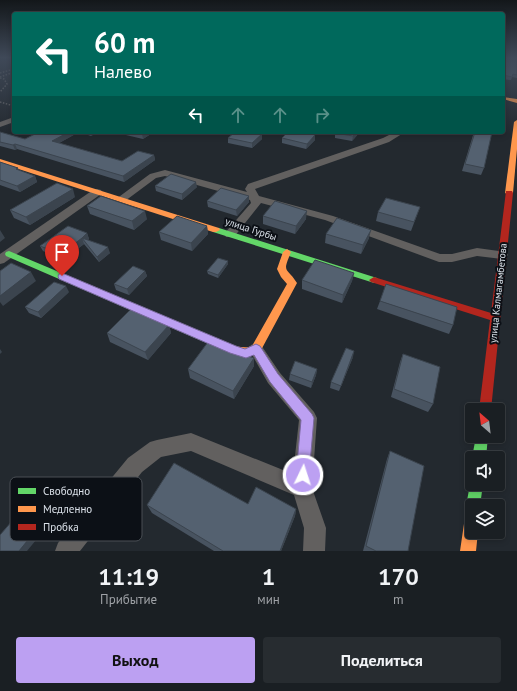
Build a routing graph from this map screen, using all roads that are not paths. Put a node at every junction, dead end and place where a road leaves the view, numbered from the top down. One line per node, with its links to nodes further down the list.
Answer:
1 (505, 98): 2 (street)
2 (517, 101)
3 (12, 120): 5 (street)
4 (517, 122): 8 (street, улица Калмагамбетова)
5 (0, 125)
6 (397, 134): 10 (street)
7 (0, 161): 9 (street, улица Гурбы)
8 (514, 177): 14 (street, улица Калмагамбетова)
9 (97, 192): 11 (street, улица Гурбы); 15 (street)
10 (255, 198): 11 (street); 12 (street); 14 (street)
11 (120, 199): 12 (street, улица Гурбы)
12 (230, 234): 13 (street, улица Гурбы)
13 (287, 252): 16 (street, улица Гурбы); 17 (street)
14 (502, 255): 16 (street, улица Калмагамбетова)
15 (4, 257): 17 (street)
16 (495, 318): 18 (street, улица Калмагамбетова)
17 (256, 349): 20 (street)
18 (486, 403)
19 (126, 477): 20 (street)
20 (302, 488): 24 (street)
21 (469, 539): 25 (street)
22 (74, 541): 23 (street)
23 (66, 551)
24 (314, 551)
25 (468, 551)

